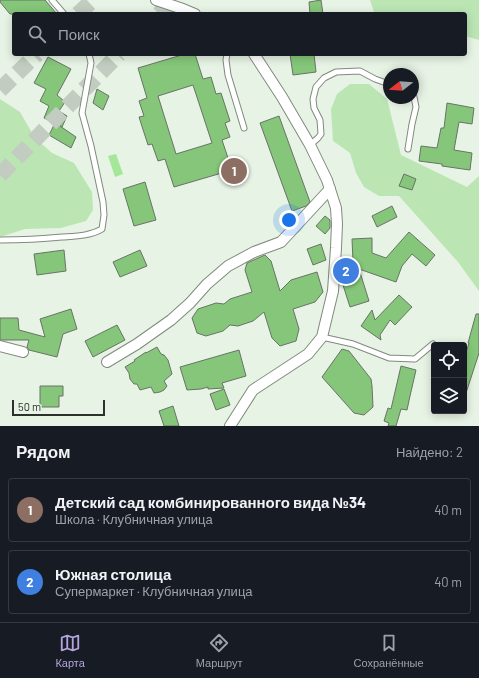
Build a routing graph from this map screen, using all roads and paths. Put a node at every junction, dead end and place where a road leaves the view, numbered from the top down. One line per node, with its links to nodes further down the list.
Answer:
1 (52, 0): 3 (lane)
2 (156, 0): 4 (street)
3 (62, 12)
4 (190, 12)
5 (89, 56): 14 (lane)
6 (227, 56): 10 (lane)
7 (255, 56): 11 (street)
8 (383, 82): 11 (lane)
9 (415, 104): 12 (lane)
10 (244, 128)
11 (310, 145): 13 (street)
12 (408, 150)
13 (330, 189): 15 (street); 19 (street)
14 (0, 240)
15 (322, 337): 17 (lane); 20 (street)
16 (0, 346): 18 (street)
17 (431, 346)
18 (23, 352)
19 (106, 362)
20 (230, 426)

